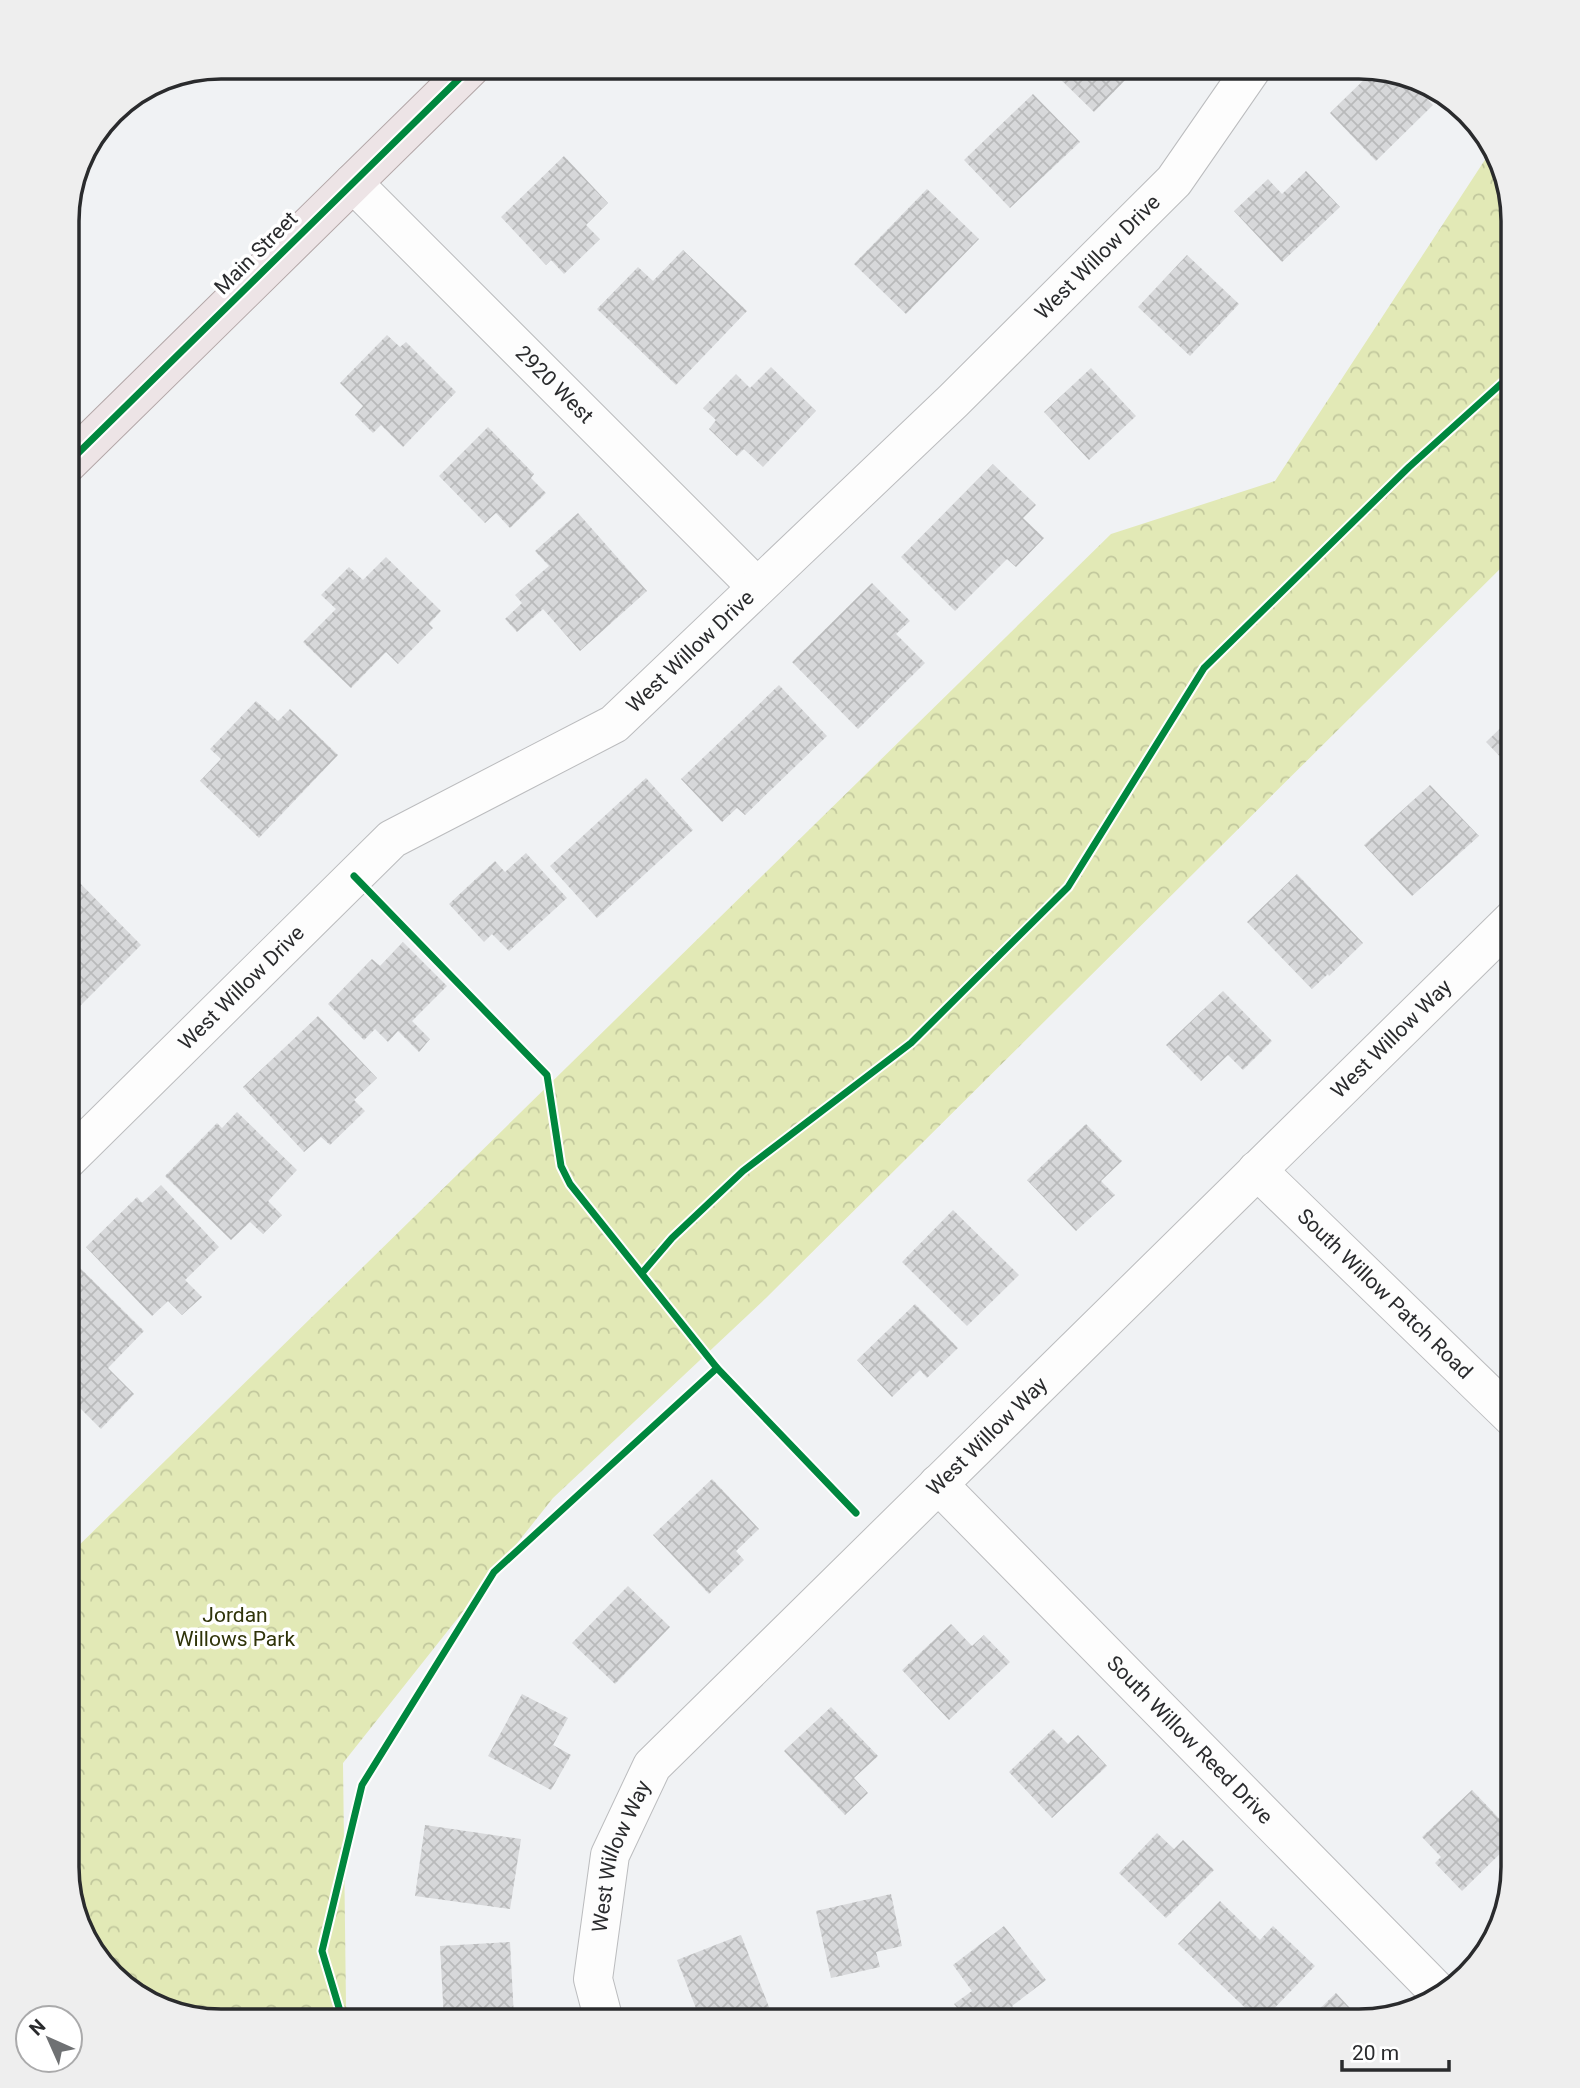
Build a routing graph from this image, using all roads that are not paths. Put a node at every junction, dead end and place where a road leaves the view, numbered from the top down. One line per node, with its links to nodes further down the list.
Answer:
1 (458, 79): 3 (main road, Main Street)
2 (1245, 79): 5 (street, West Willow Drive)
3 (353, 183): 4 (main road, Main Street); 5 (street, 2920 West)
4 (79, 452)
5 (757, 587): 7 (street, West Willow Drive)
6 (1501, 932): 8 (street, West Willow Way)
7 (79, 1148)
8 (1257, 1170): 9 (street, South Willow Patch Road); 10 (street, West Willow Way)
9 (1501, 1406)
10 (938, 1484): 11 (street, South Willow Reed Drive); 12 (street, West Willow Way)
11 (1434, 1988)
12 (601, 2009)

